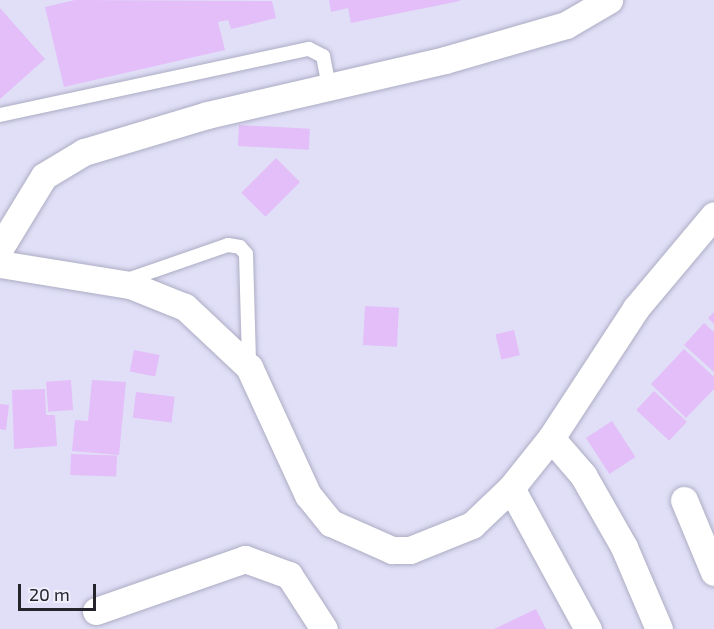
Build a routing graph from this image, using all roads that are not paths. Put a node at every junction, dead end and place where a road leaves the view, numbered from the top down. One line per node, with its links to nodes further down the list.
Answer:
1 (609, 0): 2 (street)
2 (329, 86): 3 (lane); 5 (street)
3 (0, 115)
4 (714, 215): 9 (street)
5 (0, 248)
6 (0, 264): 7 (street)
7 (116, 284): 8 (street); 8 (lane)
8 (249, 367): 10 (street)
9 (551, 438): 10 (street); 16 (street)
10 (511, 488): 15 (street)
11 (684, 500): 12 (street)
12 (714, 572)
13 (96, 611): 14 (street)
14 (324, 629)
15 (588, 629)
16 (659, 629)

